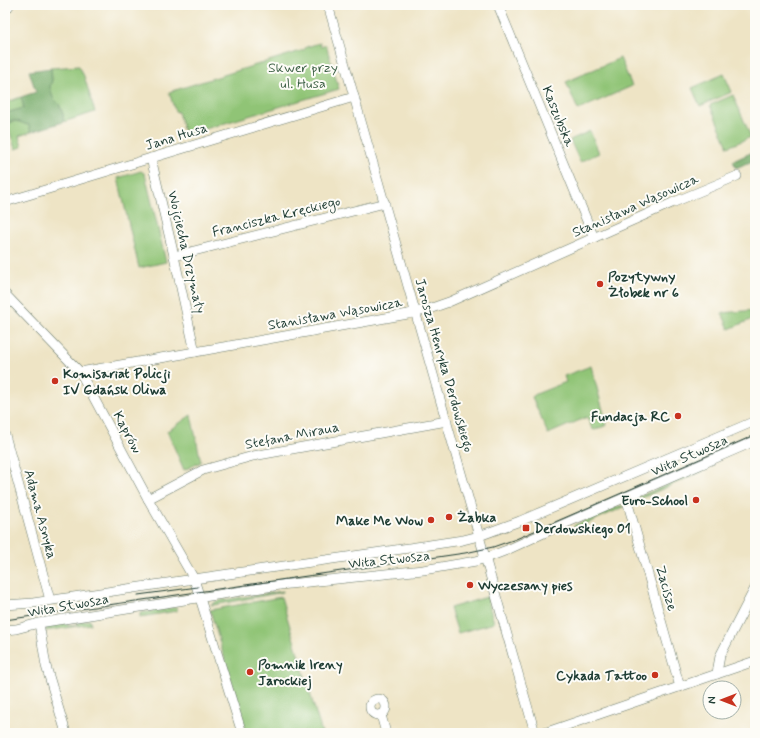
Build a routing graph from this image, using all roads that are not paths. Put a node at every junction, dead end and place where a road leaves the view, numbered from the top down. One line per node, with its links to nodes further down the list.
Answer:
1 (328, 5): 3 (street, Jarosza Henryka Derdowskiego)
2 (498, 5): 8 (street, Kaszubska)
3 (354, 97): 4 (street, Jana Husa); 7 (street, Jarosza Henryka Derdowskiego)
4 (151, 158): 6 (street, Jana Husa); 9 (street, Wojciecha Drzymały)
5 (737, 176): 8 (street, Stanisława Wąsowicza)
6 (5, 202)
7 (385, 203): 9 (street, Franciszka Kręckiego); 11 (street, Jarosza Henryka Derdowskiego)
8 (594, 238): 11 (street, Stanisława Wąsowicza)
9 (174, 256): 12 (street, Wojciecha Drzymały)
10 (7, 300): 13 (street, Kaprów)
11 (416, 313): 12 (street, Stanisława Wąsowicza); 15 (street, Jarosza Henryka Derdowskiego)
12 (195, 352): 13 (street, Stanisława Wąsowicza)
13 (80, 372): 19 (street, Kaprów)
14 (755, 421): 20 (street, Wita Stwosza)
15 (447, 422): 19 (street, Stefana Miraua); 20 (street, Jarosza Henryka Derdowskiego)
16 (5, 435): 25 (street, Adama Asnyka)
17 (755, 441): 18 (street, Wita Stwosza)
18 (626, 497): 21 (street, Wita Stwosza); 31 (street, Zacisze)
19 (148, 499): 22 (street, Kaprów)
20 (479, 536): 21 (street, Jarosza Henryka Derdowskiego); 22 (street, Wita Stwosza)
21 (486, 558): 24 (street, Wita Stwosza); 36 (street, Jarosza Henryka Derdowskiego)
22 (194, 579): 24 (street, Kaprów); 25 (street, Wita Stwosza)
23 (755, 588): 30 (street)
24 (200, 598): 27 (street, Wita Stwosza); 34 (street, Kaprów)
25 (50, 600): 26 (street, Wita Stwosza)
26 (5, 605)
27 (39, 623): 28 (street, Wita Stwosza); 33 (street)
28 (5, 630)
29 (755, 661): 30 (street)
30 (717, 674): 31 (street)
31 (680, 687): 37 (street)
32 (381, 715): 35 (street)
33 (66, 733)
34 (242, 733)
35 (386, 733)
36 (535, 733)
37 (544, 733)

